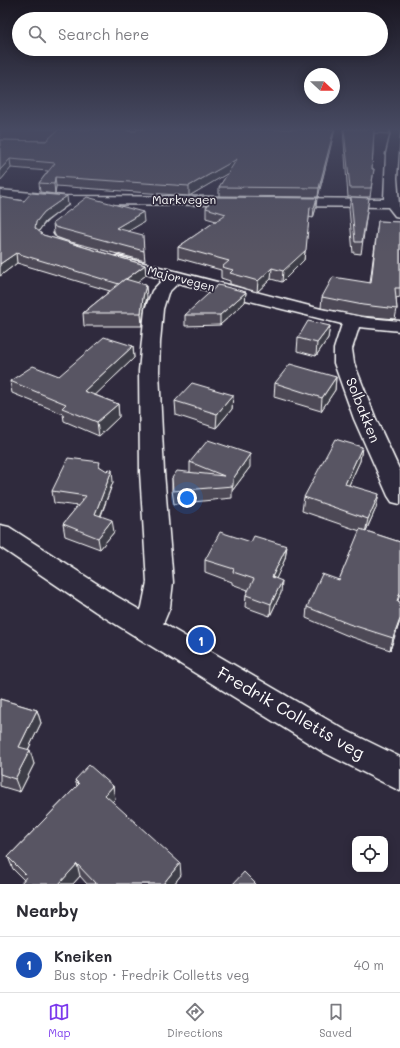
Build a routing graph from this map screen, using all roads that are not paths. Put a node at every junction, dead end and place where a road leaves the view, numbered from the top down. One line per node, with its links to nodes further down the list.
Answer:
1 (391, 170): 6 (street)
2 (0, 194): 3 (street, Markvegen)
3 (86, 200): 4 (street, Markvegen); 7 (street, Majorvegen)
4 (254, 201)
5 (277, 202): 6 (street)
6 (396, 208)
7 (175, 277): 8 (street, Majorvegen); 12 (street)
8 (352, 321): 9 (street, Majorvegen); 10 (street, Solbakken)
9 (400, 326)
10 (400, 496)
11 (0, 534): 12 (street, Fredrik Colletts veg)
12 (148, 628): 13 (street, Fredrik Colletts veg)
13 (400, 775)

